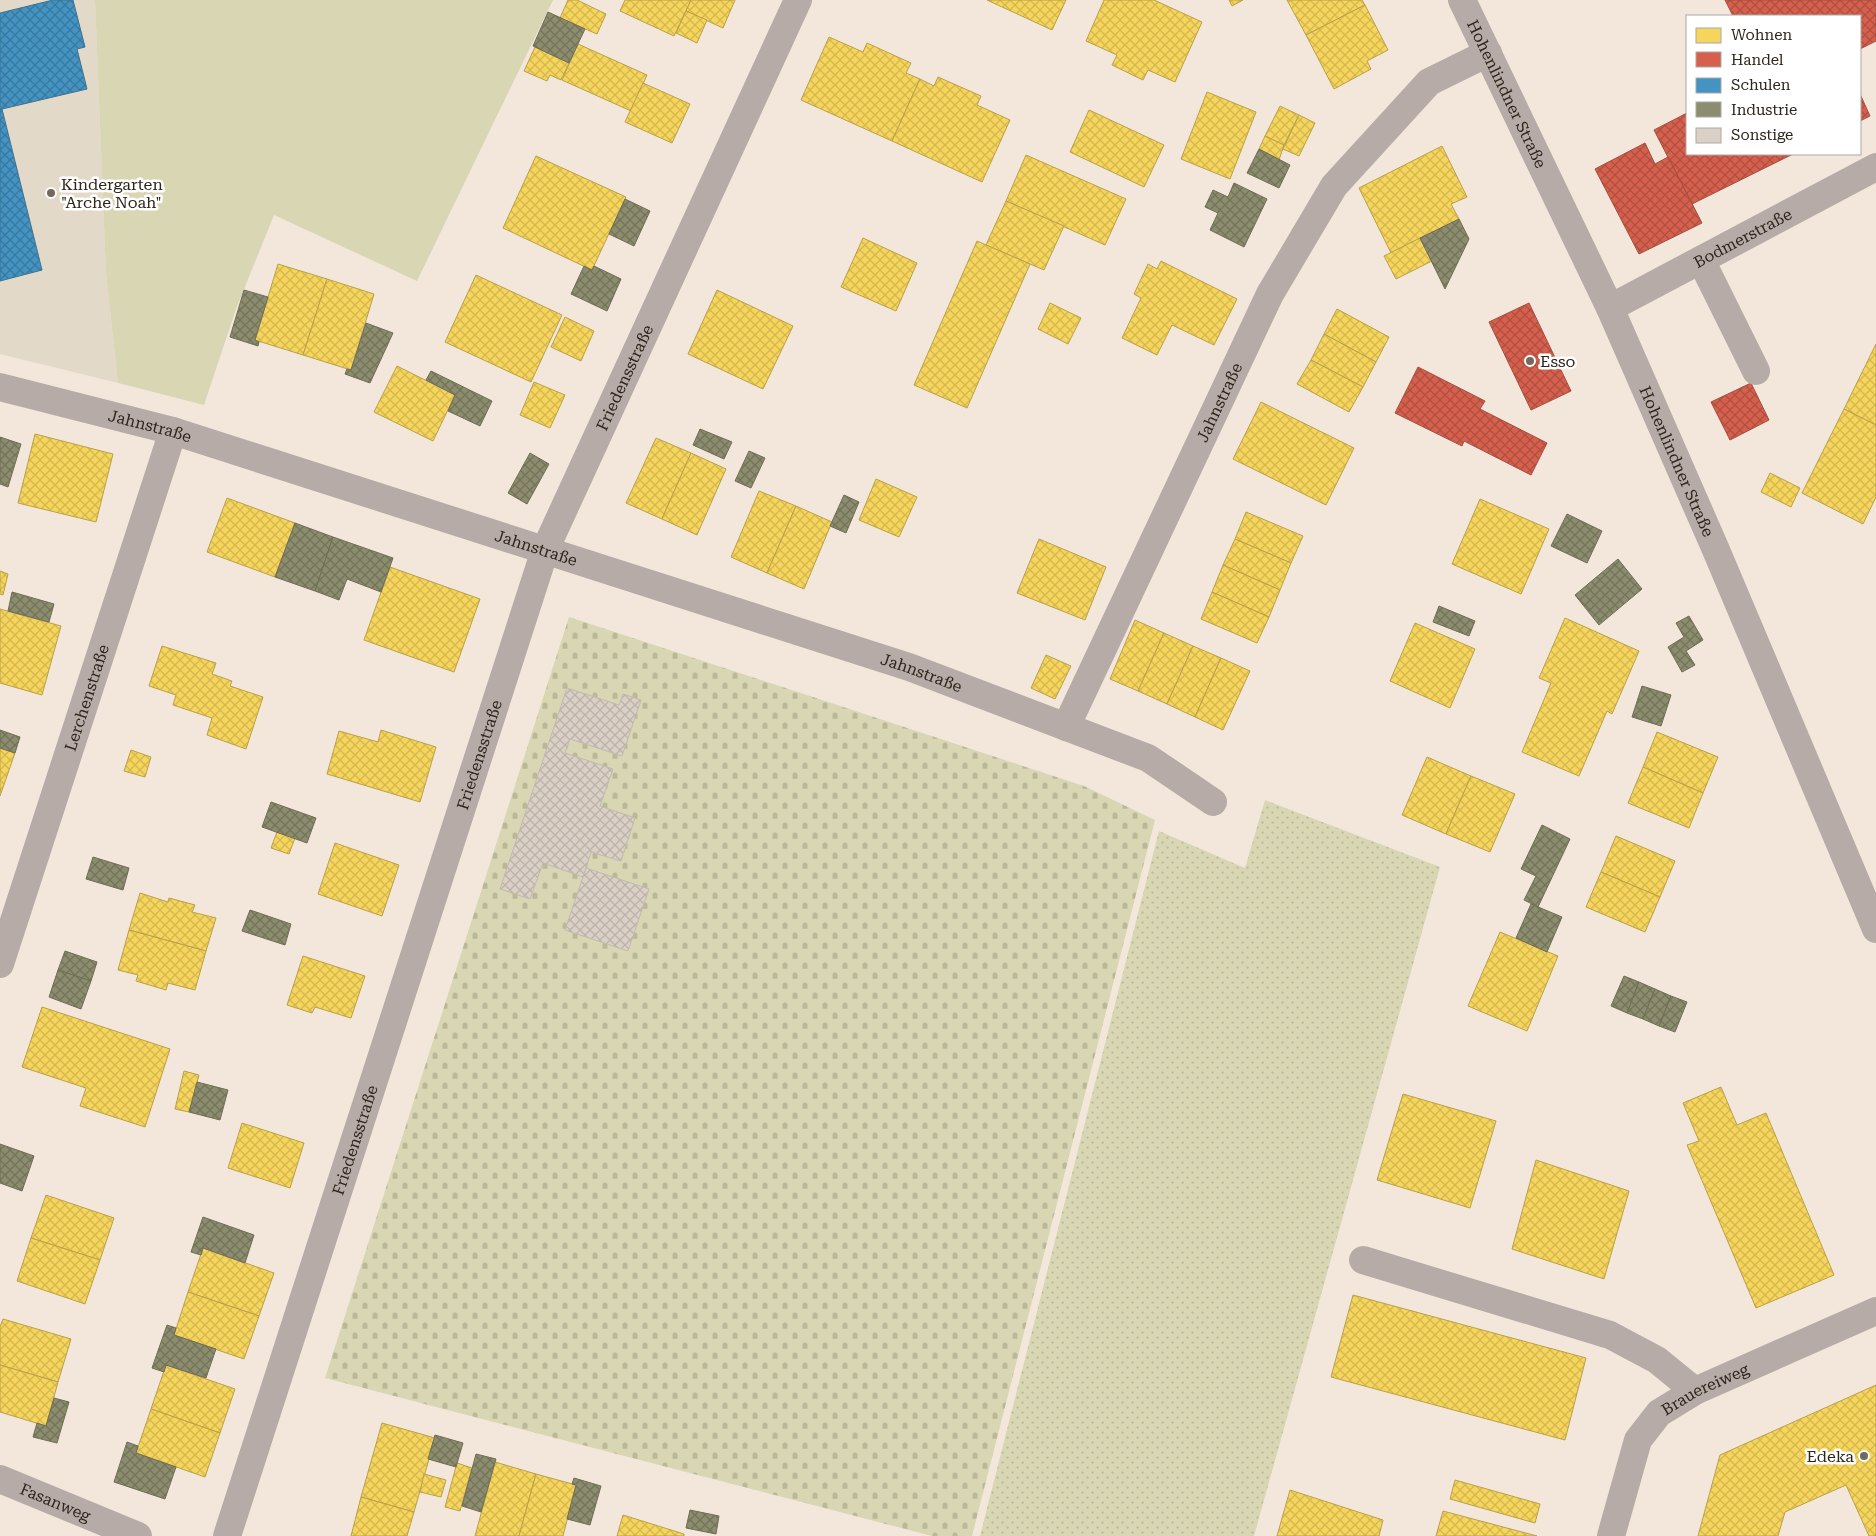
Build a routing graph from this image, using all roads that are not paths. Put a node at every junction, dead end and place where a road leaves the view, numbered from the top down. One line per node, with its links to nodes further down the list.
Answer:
1 (798, 0): 10 (street, Friedensstraße)
2 (1462, 0): 3 (street, Hohenlindner Straße)
3 (1488, 53): 6 (street, Hohenlindner Straße); 11 (street, Jahnstraße)
4 (1876, 167): 5 (street, Bodmerstraße)
5 (1701, 260): 6 (street, Bodmerstraße); 7 (street)
6 (1610, 308): 13 (street, Hohenlindner Straße)
7 (1756, 371)
8 (0, 387): 9 (street, Jahnstraße)
9 (173, 431): 10 (street, Jahnstraße); 14 (street, Lerchenstraße)
10 (545, 550): 11 (street, Jahnstraße); 20 (street, Friedensstraße)
11 (1066, 727): 12 (street, Jahnstraße)
12 (1212, 802)
13 (1876, 929)
14 (0, 964)
15 (1363, 1260): 17 (street)
16 (1876, 1312): 17 (street, Brauereiweg)
17 (1695, 1391): 21 (street, Brauereiweg)
18 (0, 1479): 19 (street, Fasanweg)
19 (138, 1536)
20 (227, 1536)
21 (1611, 1536)

